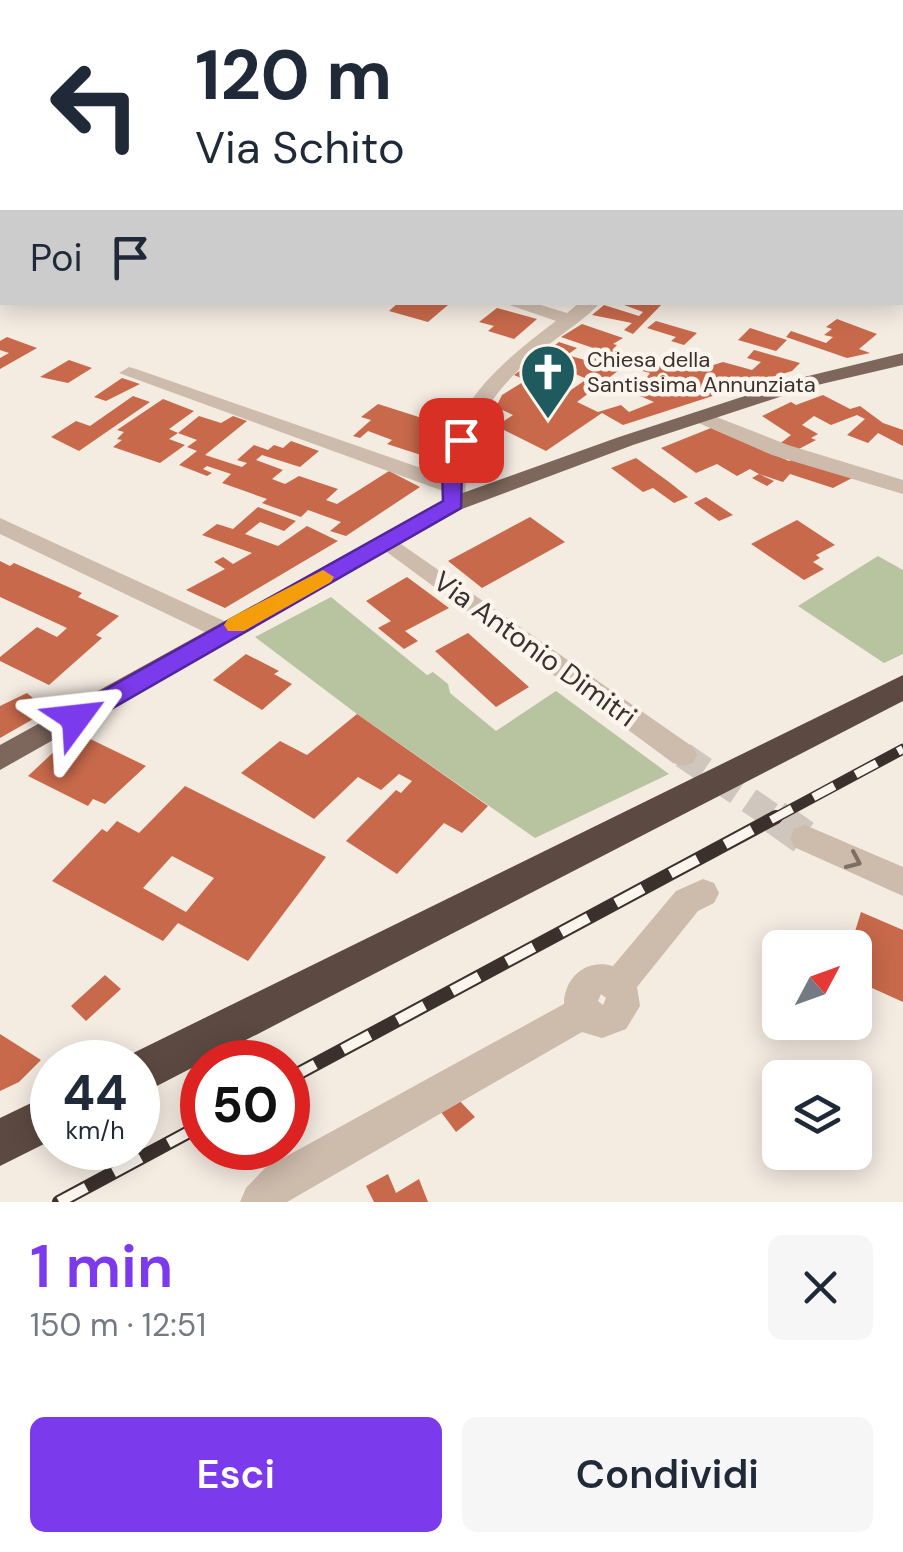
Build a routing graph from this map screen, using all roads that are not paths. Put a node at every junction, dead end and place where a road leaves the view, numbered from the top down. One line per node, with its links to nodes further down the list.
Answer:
1 (520, 305): 3 (street)
2 (588, 305): 3 (street)
3 (571, 320): 8 (street)
4 (903, 359): 6 (main road)
5 (129, 373): 8 (street)
6 (701, 417): 7 (street); 8 (main road)
7 (903, 487)
8 (454, 495): 10 (main road)
9 (0, 525): 11 (street)
10 (388, 542): 11 (main road); 13 (street, Via Antonio Dimitri)
11 (224, 631): 14 (main road)
12 (903, 687): 18 (highway)
13 (683, 755)
14 (0, 760)
15 (805, 838): 16 (street, one-way to 16)
16 (903, 882)
17 (702, 893): 21 (street)
18 (160, 1062)
19 (30, 1127): 20 (highway)
20 (0, 1143)
21 (260, 1202)

